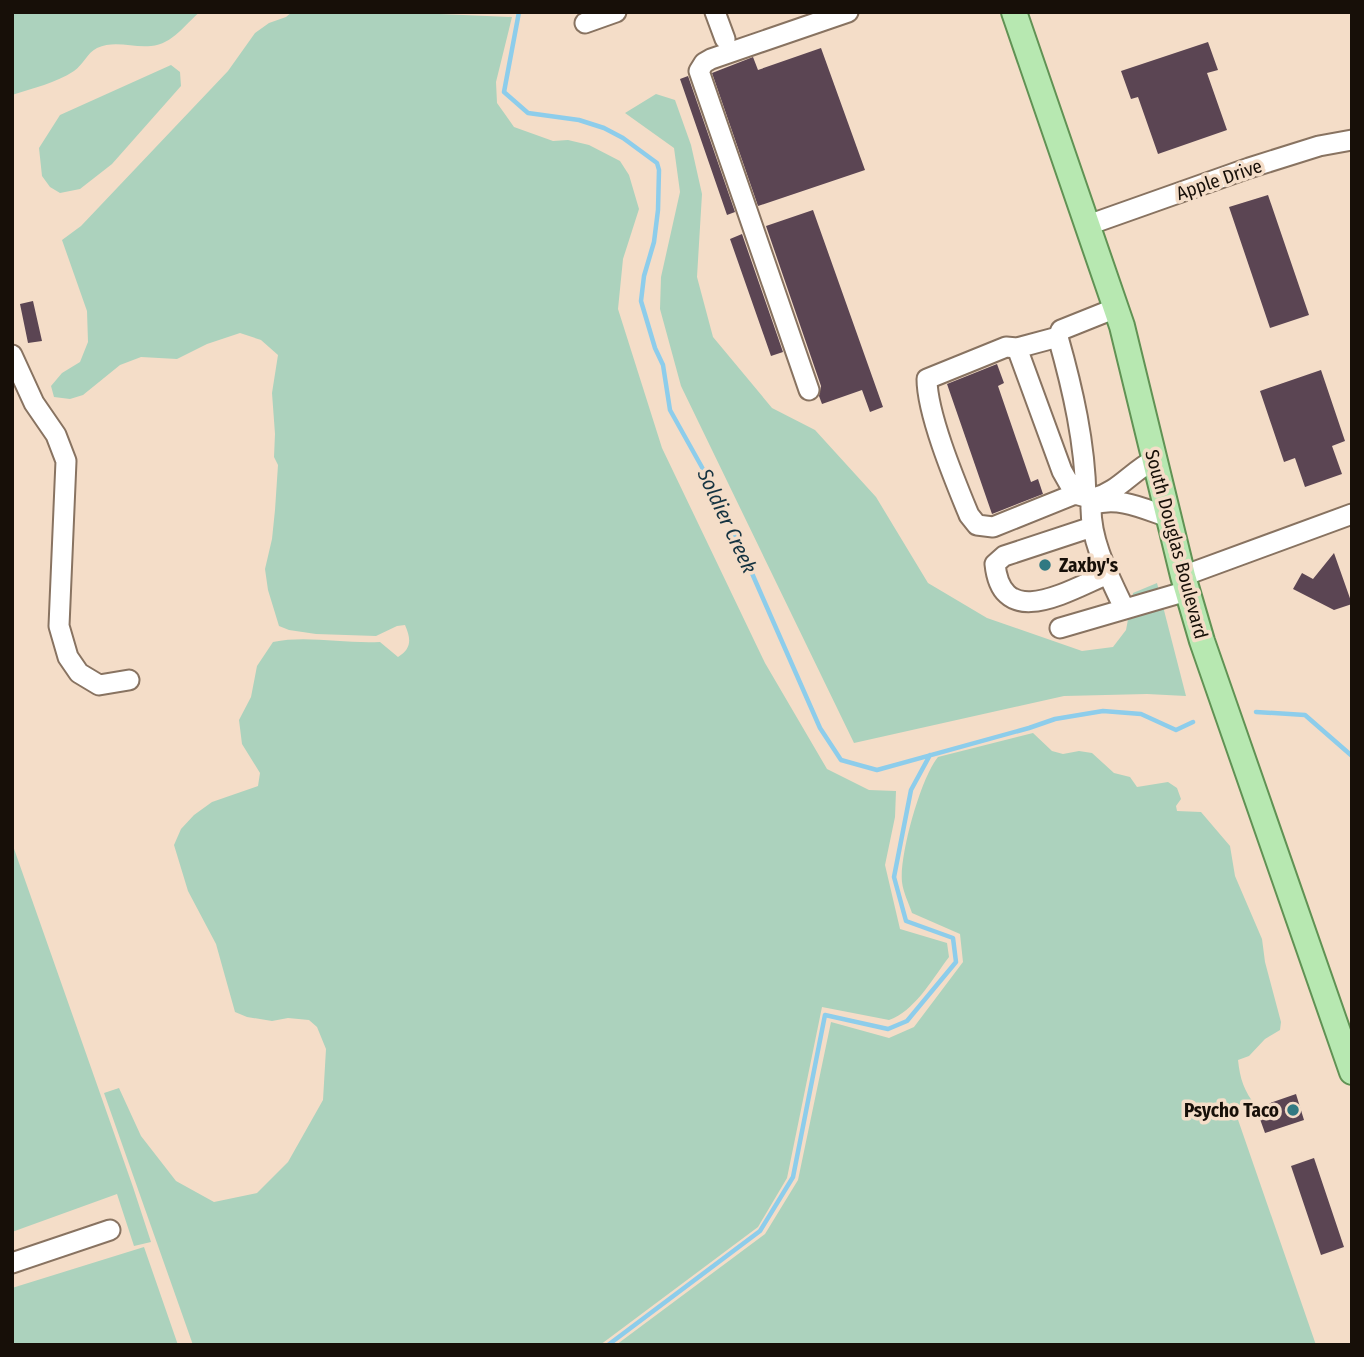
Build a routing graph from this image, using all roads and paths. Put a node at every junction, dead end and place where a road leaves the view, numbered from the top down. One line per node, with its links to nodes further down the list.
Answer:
1 (616, 12): 5 (street)
2 (715, 12): 6 (street)
3 (848, 12): 13 (street)
4 (1014, 12): 8 (main road, South Douglas Boulevard)
5 (585, 23)
6 (725, 39)
7 (1352, 140): 8 (street, Apple Drive)
8 (1088, 225): 9 (main road, South Douglas Boulevard)
9 (1116, 308): 10 (street); 14 (main road, South Douglas Boulevard)
10 (1058, 337): 11 (street); 15 (street)
11 (1017, 348): 15 (street); 15 (street)
12 (12, 355): 23 (street)
13 (808, 390)
14 (1154, 460): 15 (street); 17 (main road, South Douglas Boulevard)
15 (1093, 497): 17 (street); 18 (street)
16 (1352, 514): 20 (street)
17 (1168, 517): 20 (main road, South Douglas Boulevard)
18 (1092, 527): 19 (street); 19 (street)
19 (1108, 574): 21 (street)
20 (1185, 584): 21 (street); 24 (main road, South Douglas Boulevard)
21 (1124, 608): 22 (street)
22 (1060, 628)
23 (129, 680)
24 (1352, 1072)
25 (110, 1230): 26 (street)
26 (12, 1263)

